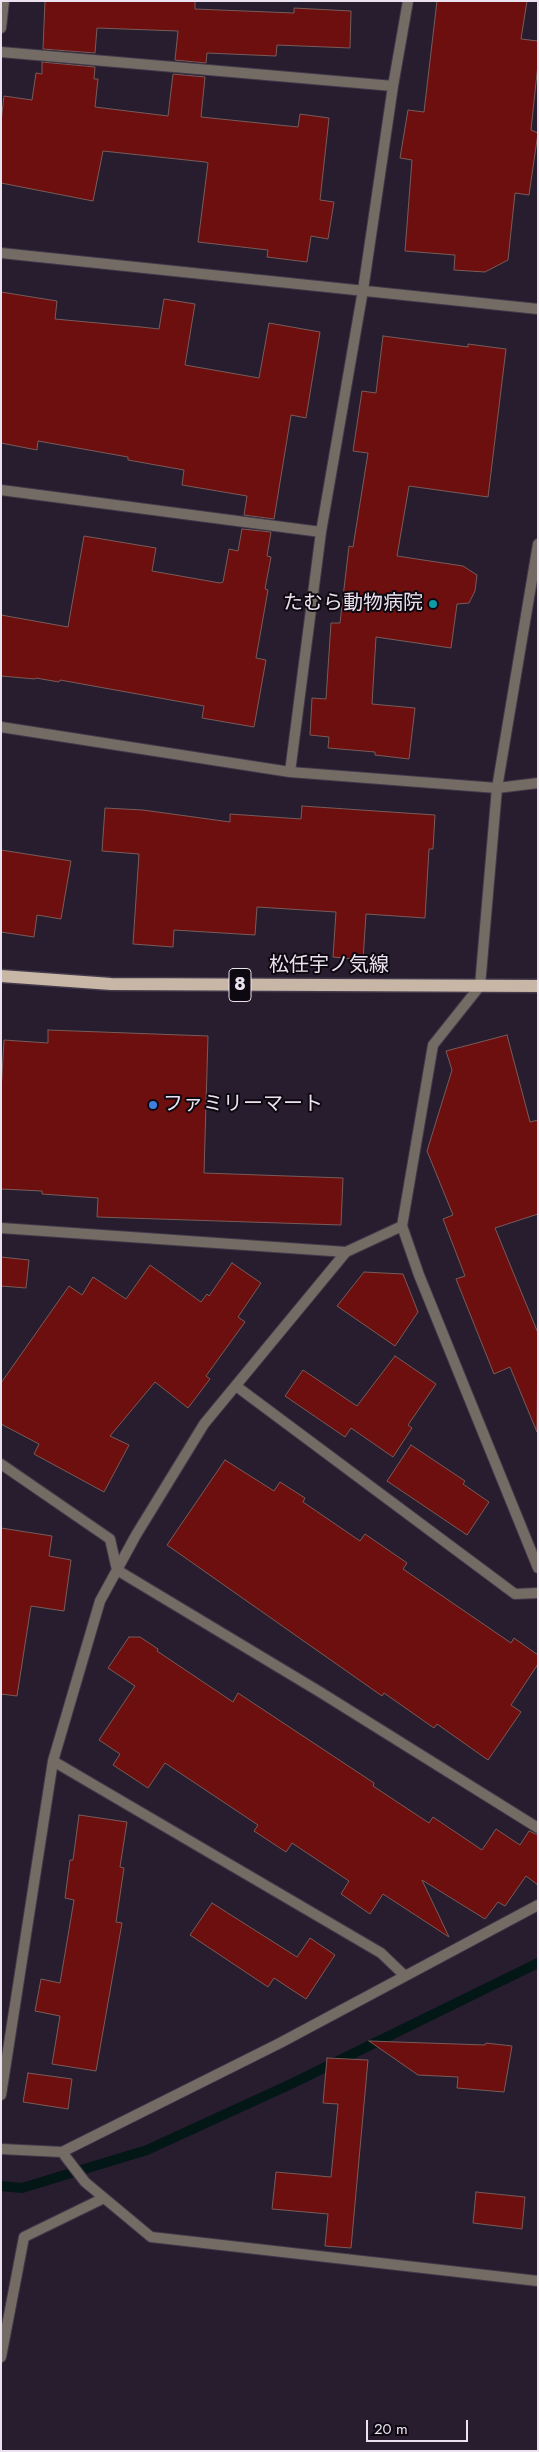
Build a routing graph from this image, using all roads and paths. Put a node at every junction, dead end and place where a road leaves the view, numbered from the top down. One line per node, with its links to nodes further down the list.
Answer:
1 (4, 1): 3 (street)
2 (408, 1): 5 (street)
3 (1, 28)
4 (1, 52): 5 (street)
5 (394, 86): 7 (street)
6 (1, 253): 7 (street)
7 (363, 290): 8 (street); 10 (street)
8 (538, 309)
9 (1, 490): 10 (street)
10 (321, 532): 13 (street)
11 (538, 544): 15 (street)
12 (1, 727): 13 (street)
13 (290, 772): 15 (street)
14 (538, 783): 15 (street)
15 (497, 788): 17 (street)
16 (1, 976): 17 (main road, 松任宇ノ気線 / 8)
17 (480, 986): 18 (main road, 松任宇ノ気線 / 8); 19 (street)
18 (538, 986)
19 (402, 1226): 21 (street); 24 (street)
20 (1, 1228): 21 (street)
21 (346, 1252): 22 (street)
22 (236, 1386): 25 (street); 26 (street)
23 (1, 1464): 25 (street)
24 (538, 1568)
25 (117, 1570): 27 (street); 28 (street)
26 (538, 1593)
27 (53, 1761): 30 (street); 31 (street)
28 (538, 1828)
29 (538, 1905): 30 (street)
30 (405, 1976): 33 (street)
31 (1, 2095)
32 (1, 2149): 33 (street)
33 (62, 2152): 34 (street)
34 (104, 2198): 35 (street); 36 (street)
35 (538, 2281)
36 (1, 2357)

